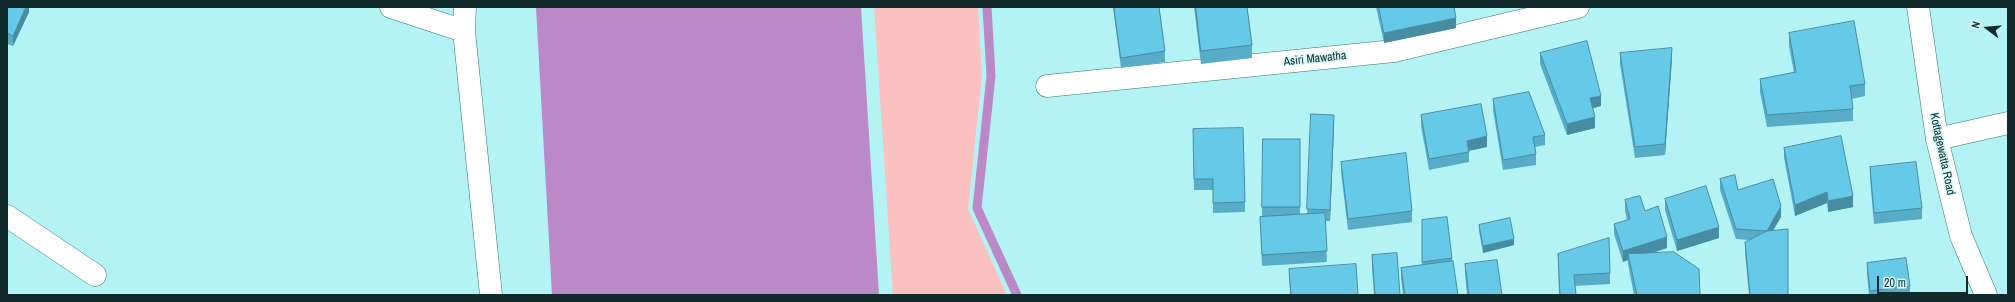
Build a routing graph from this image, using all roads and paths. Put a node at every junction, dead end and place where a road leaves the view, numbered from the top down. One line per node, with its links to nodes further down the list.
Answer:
1 (391, 7): 5 (street)
2 (465, 7): 5 (street)
3 (1578, 7): 6 (street, Asiri Mawatha)
4 (1918, 7): 8 (street, Kottagewatta Road)
5 (464, 31): 11 (street)
6 (1047, 86)
7 (2008, 123): 8 (street)
8 (1937, 139): 12 (street, Kottagewatta Road)
9 (7, 216): 10 (street)
10 (95, 275)
11 (491, 295)
12 (1986, 295)

